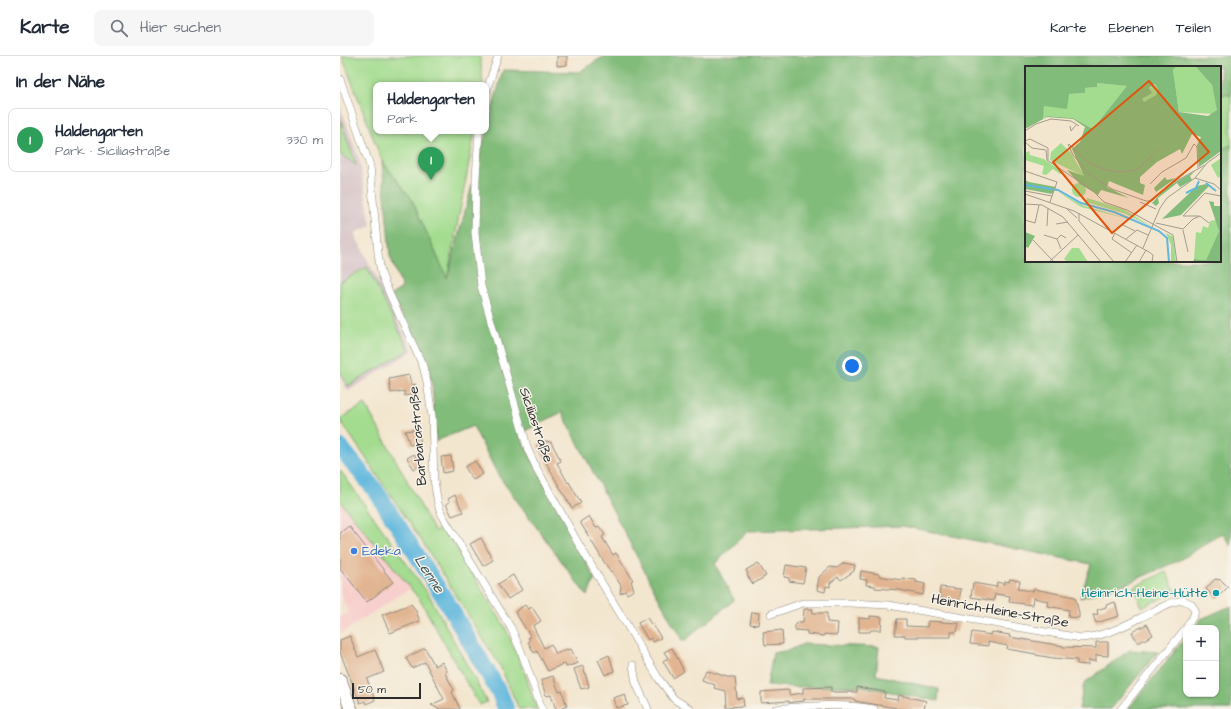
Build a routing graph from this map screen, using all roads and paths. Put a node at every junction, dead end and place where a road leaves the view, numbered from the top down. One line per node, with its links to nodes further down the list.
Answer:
1 (498, 56): 3 (street)
2 (340, 79): 11 (street, Barbarastraße)
3 (489, 83)
4 (479, 134): 13 (street, Siciliastraße)
5 (771, 614): 6 (street, Heinrich-Heine-Straße)
6 (1188, 625)
7 (1183, 632): 16 (street, Heinrich-Heine-Straße)
8 (632, 665): 12 (street)
9 (340, 680): 10 (main road)
10 (351, 709)
11 (542, 709)
12 (648, 709)
13 (690, 709)
14 (776, 709): 15 (street)
15 (874, 709)
16 (1121, 709)

